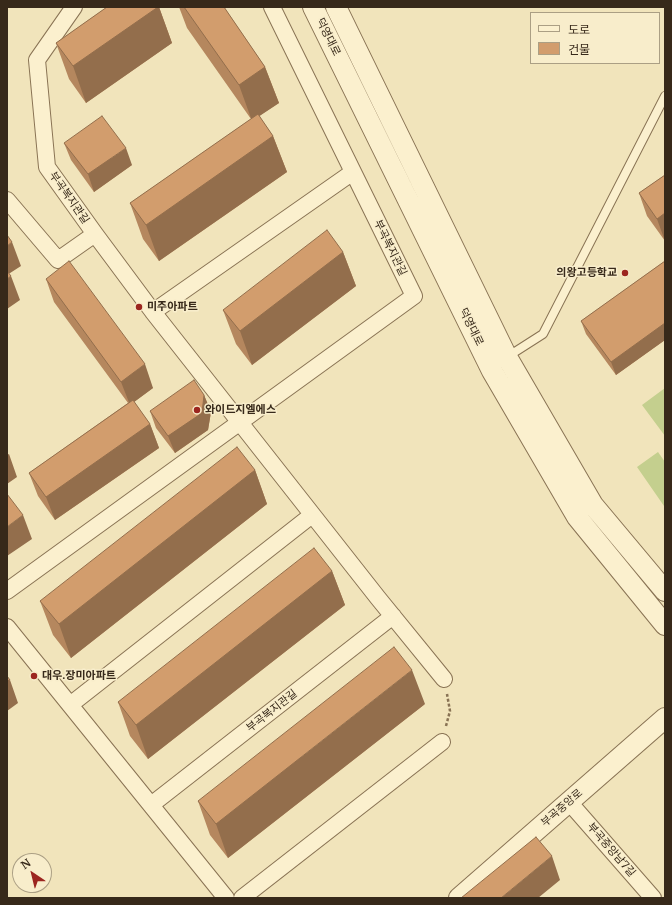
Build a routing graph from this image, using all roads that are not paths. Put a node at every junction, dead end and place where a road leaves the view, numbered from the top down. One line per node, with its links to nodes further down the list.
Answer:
1 (74, 7): 8 (street, 부곡복지관길)
2 (272, 7): 6 (street, 부곡복지관길)
3 (313, 7): 16 (street, 덕영대로)
4 (336, 7): 10 (street, 덕영대로)
5 (665, 96): 10 (lane)
6 (353, 172): 9 (street); 11 (street, 부곡복지관길)
7 (7, 200): 8 (street)
8 (94, 234): 9 (street, 부곡복지관길)
9 (154, 312): 11 (street, 부곡복지관길)
10 (507, 356): 14 (street, 덕영대로)
11 (240, 422): 12 (street, 부곡복지관길); 13 (street)
12 (312, 515): 15 (street, 부곡복지관길); 19 (street)
13 (7, 591)
14 (665, 591)
15 (393, 616): 18 (street, 부곡복지관길); 23 (street, 부곡복지관길)
16 (665, 625)
17 (7, 628): 19 (street)
18 (444, 679)
19 (70, 705): 23 (street)
20 (665, 718): 22 (street, 부곡중앙로)
21 (442, 742): 25 (street)
22 (569, 802): 26 (street, 부곡중앙로); 27 (street, 부곡중앙남7길)
23 (151, 805): 24 (street)
24 (226, 898)
25 (242, 898)
26 (459, 898)
27 (653, 898)

